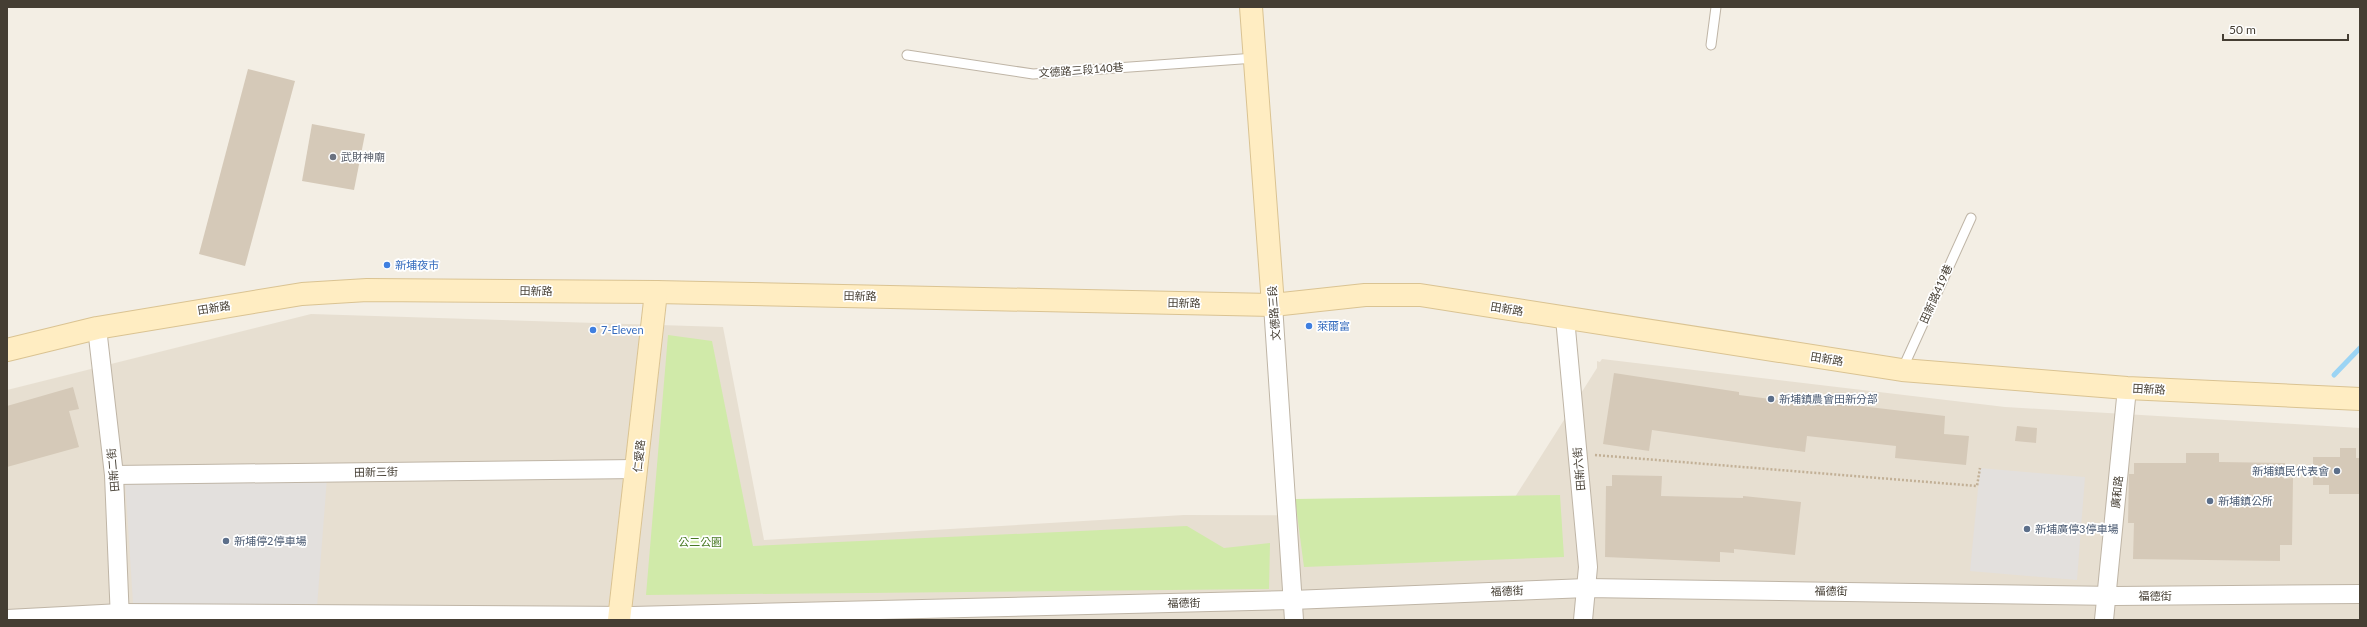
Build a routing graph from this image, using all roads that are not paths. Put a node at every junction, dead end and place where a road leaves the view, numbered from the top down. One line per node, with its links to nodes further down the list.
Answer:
1 (1251, 7): 5 (main road, 文德路三段)
2 (1716, 7): 3 (lane)
3 (1711, 45)
4 (907, 55): 5 (lane, 文德路三段140巷)
5 (1255, 58): 8 (main road, 文德路三段)
6 (1971, 218): 12 (lane, 田新路419巷)
7 (656, 292): 8 (main road, 田新路); 10 (main road, 田新路); 15 (main road, 仁愛路)
8 (1274, 305): 9 (main road, 田新路); 20 (street, 文德路三段)
9 (1565, 318): 12 (main road, 田新路); 17 (street, 田新六街)
10 (97, 328): 11 (main road, 田新路); 16 (street, 田新二街)
11 (7, 350)
12 (1902, 370): 13 (main road, 田新路)
13 (2127, 388): 14 (main road, 田新路); 19 (street, 廣和路)
14 (2360, 399)
15 (637, 469): 16 (street, 田新三街); 23 (main road, 仁愛路)
16 (114, 474): 22 (street, 田新二街)
17 (1587, 588): 19 (street, 福德街); 20 (street, 福德街); 26 (street, 田新六街)
18 (2360, 594): 19 (street, 福德街)
19 (2106, 596): 27 (street, 廣和路)
20 (1292, 600): 21 (street, 福德街); 25 (street, 文德路三段)
21 (1082, 612): 23 (street, 福德街)
22 (121, 616): 23 (street, 福德街); 24 (street, 福德街)
23 (619, 618)
24 (7, 619)
25 (1294, 620)
26 (1583, 620)
27 (2104, 620)

